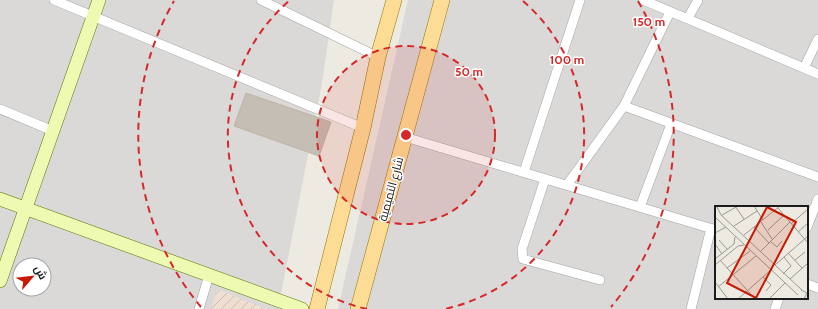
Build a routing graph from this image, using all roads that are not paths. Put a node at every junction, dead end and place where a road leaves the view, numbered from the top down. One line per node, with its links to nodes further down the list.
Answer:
1 (54, 0): 10 (street)
2 (99, 0): 10 (street)
3 (261, 0): 13 (street)
4 (392, 0): 13 (main road)
5 (442, 0): 21 (main road, شارع التميمية)
6 (580, 0): 22 (street)
7 (643, 0): 9 (street)
8 (698, 0): 11 (street)
9 (670, 12): 11 (street); 16 (street)
10 (93, 17): 19 (street); 20 (street)
11 (688, 18): 14 (street)
12 (818, 39): 14 (street)
13 (378, 57): 19 (main road)
14 (804, 68): 15 (street)
15 (818, 74)
16 (624, 106): 18 (street); 25 (street)
17 (0, 109): 20 (street)
18 (671, 124): 23 (street); 28 (street)
19 (363, 128): 40 (main road)
20 (53, 131): 29 (street)
21 (405, 137): 22 (street); 41 (main road, شارع التميمية)
22 (524, 172): 24 (street)
23 (818, 177)
24 (545, 179): 25 (street); 33 (street)
25 (567, 185): 28 (street)
26 (0, 199): 29 (street)
27 (818, 199): 30 (street)
28 (640, 207): 31 (street)
29 (26, 208): 32 (street); 34 (street)
30 (808, 224)
31 (713, 229): 42 (street)
32 (209, 275): 38 (street); 39 (street)
33 (600, 280)
34 (0, 281)
35 (808, 284): 36 (street)
36 (818, 288)
37 (780, 299): 43 (street)
38 (200, 309)
39 (302, 309)
40 (317, 309)
41 (358, 309)
42 (691, 309)
43 (775, 309)

